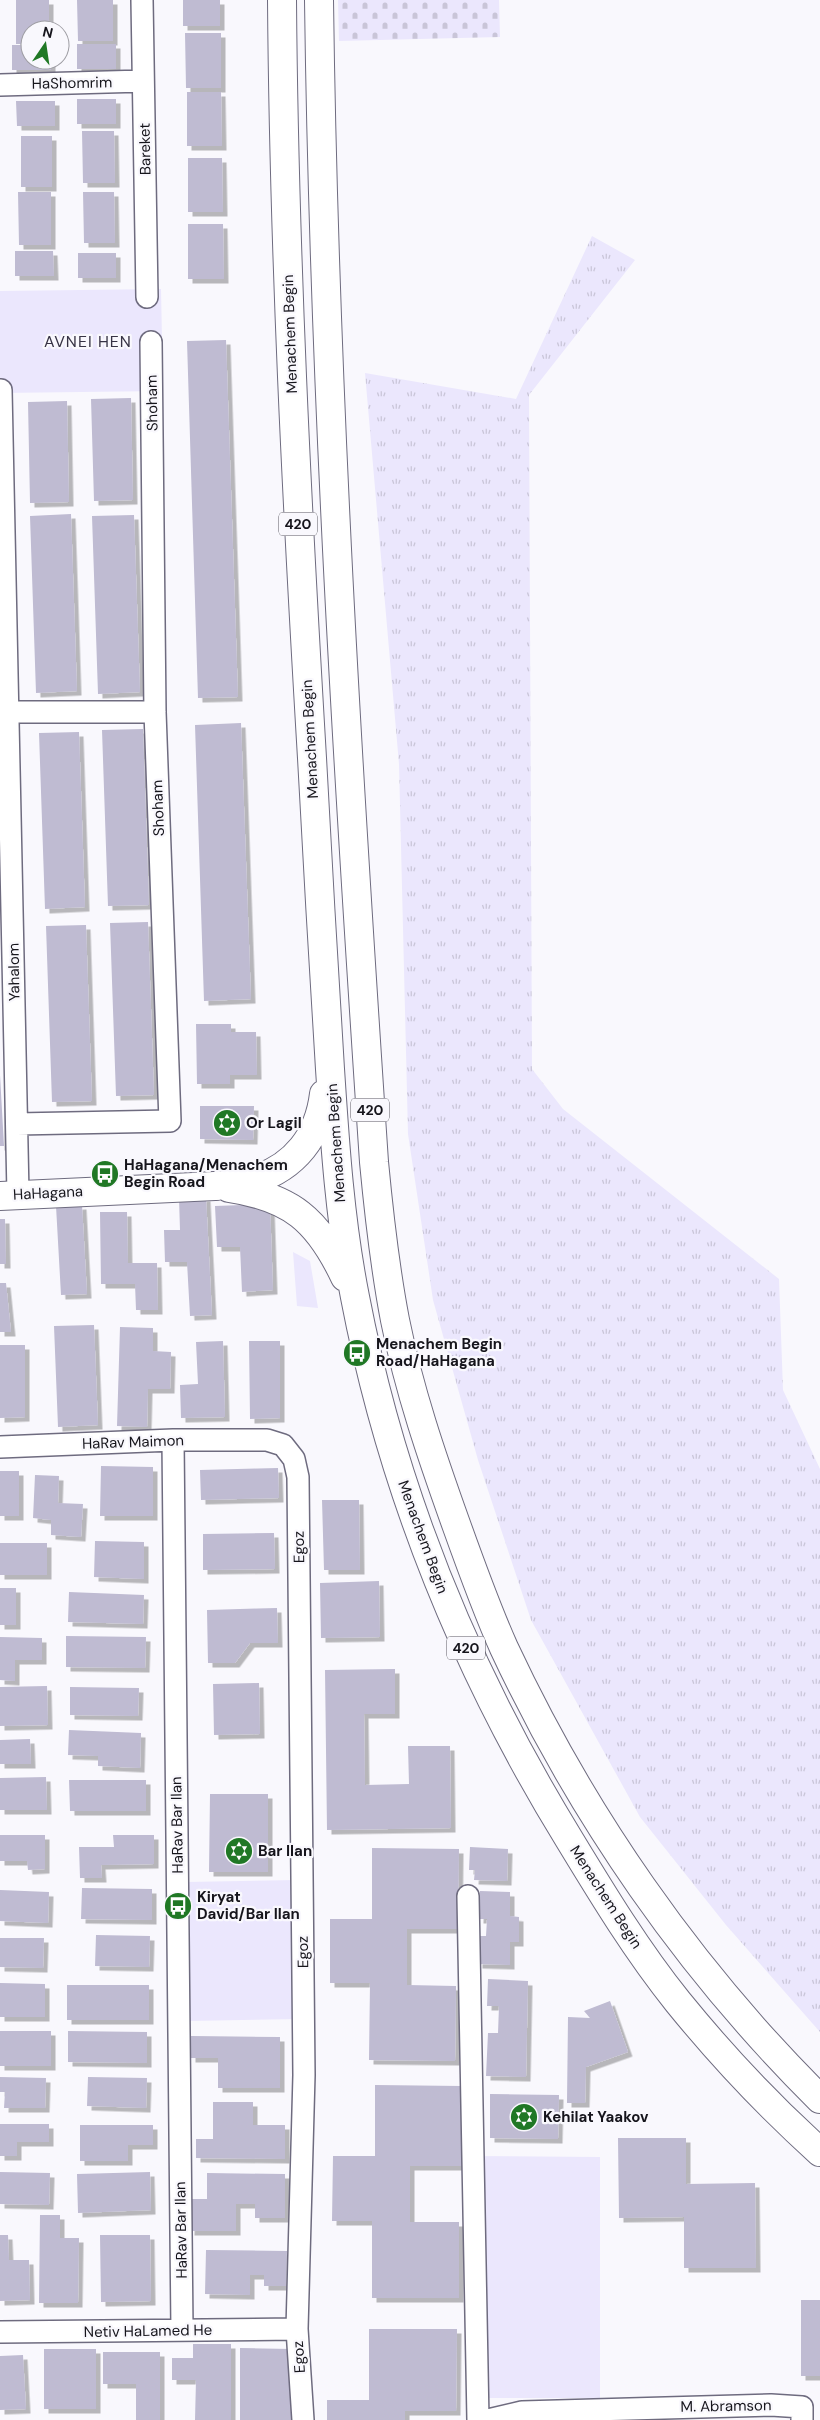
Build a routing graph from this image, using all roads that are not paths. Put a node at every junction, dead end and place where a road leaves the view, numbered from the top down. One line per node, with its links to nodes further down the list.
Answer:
1 (142, 0): 4 (street, Bareket)
2 (282, 0): 11 (main road, Menachem Begin / 420)
3 (319, 0): 20 (main road, 420)
4 (143, 81): 5 (street, HaShomrim); 6 (street, Bareket)
5 (0, 85)
6 (147, 297)
7 (151, 342): 10 (street, Shoham)
8 (1, 390): 9 (street, Yahalom)
9 (8, 712): 10 (street); 12 (street, Yahalom)
10 (155, 712): 12 (street, Shoham)
11 (329, 1048): 13 (main road); 15 (main road, Menachem Begin / 420)
12 (17, 1124): 14 (street, Yahalom)
13 (215, 1186): 14 (main road, HaHagana); 15 (main road)
14 (9, 1195)
15 (354, 1296): 21 (main road, Menachem Begin / 420)
16 (173, 1440): 17 (street, HaRav Maimon); 18 (street, HaRav Maimon); 23 (street, HaRav Bar Ilan)
17 (267, 1440): 22 (street, Egoz)
18 (0, 1448)
19 (468, 1896): 26 (street)
20 (820, 2099)
21 (820, 2152)
22 (297, 2329): 23 (street, Netiv HaLamed He); 25 (street, Egoz)
23 (182, 2330): 24 (street, Netiv HaLamed He)
24 (0, 2332)
25 (303, 2420)
26 (478, 2420)
27 (488, 2420): 28 (street, M. Abramson)
28 (802, 2420)

